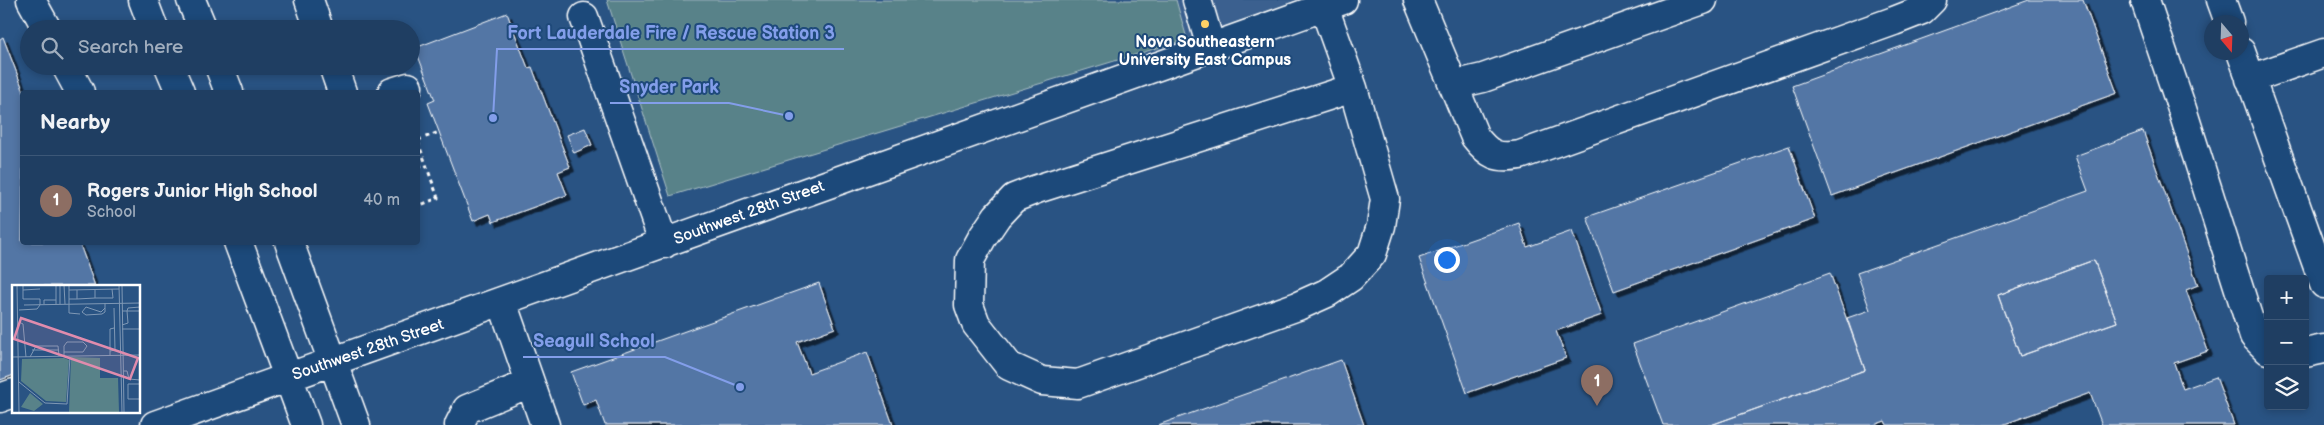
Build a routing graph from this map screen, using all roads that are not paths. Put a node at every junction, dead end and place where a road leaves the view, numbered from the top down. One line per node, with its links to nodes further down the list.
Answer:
1 (32, 0): 14 (street)
2 (143, 0): 15 (street)
3 (191, 0): 16 (street)
4 (309, 0): 17 (street)
5 (1197, 0): 18 (street)
6 (1418, 0): 26 (street)
7 (1703, 0): 26 (street)
8 (1932, 0): 26 (street)
9 (2145, 0): 37 (street)
10 (2221, 0): 12 (street)
11 (1333, 3): 18 (street, Southwest 28th Street); 27 (street)
12 (2226, 15)
13 (584, 17): 32 (street)
14 (42, 20)
15 (151, 20)
16 (199, 20)
17 (316, 20)
18 (1211, 47): 32 (street, Southwest 28th Street)
19 (2324, 53): 25 (street)
20 (2244, 60): 25 (street)
21 (71, 75): 28 (street)
22 (173, 75): 29 (street)
23 (222, 75): 30 (street)
24 (335, 75): 31 (street)
25 (2250, 79): 35 (street)
26 (1453, 85)
27 (1353, 88): 27 (street)
28 (79, 90)
29 (179, 90)
30 (228, 90)
31 (341, 90)
32 (664, 244): 36 (street, Southwest 28th Street)
33 (239, 245): 41 (street)
34 (290, 245): 40 (street)
35 (2324, 284)
36 (502, 302): 40 (street, Southwest 28th Street); 42 (street)
37 (2264, 346)
38 (2324, 349): 39 (street)
39 (2309, 352)
40 (333, 363): 41 (street, Southwest 28th Street); 47 (street)
41 (290, 377): 45 (street, Southwest 28th Street); 46 (street)
42 (530, 383): 48 (street); 49 (street)
43 (12, 394): 44 (street)
44 (0, 398)
45 (155, 425)
46 (306, 425)
47 (356, 425)
48 (459, 425)
49 (545, 425)

